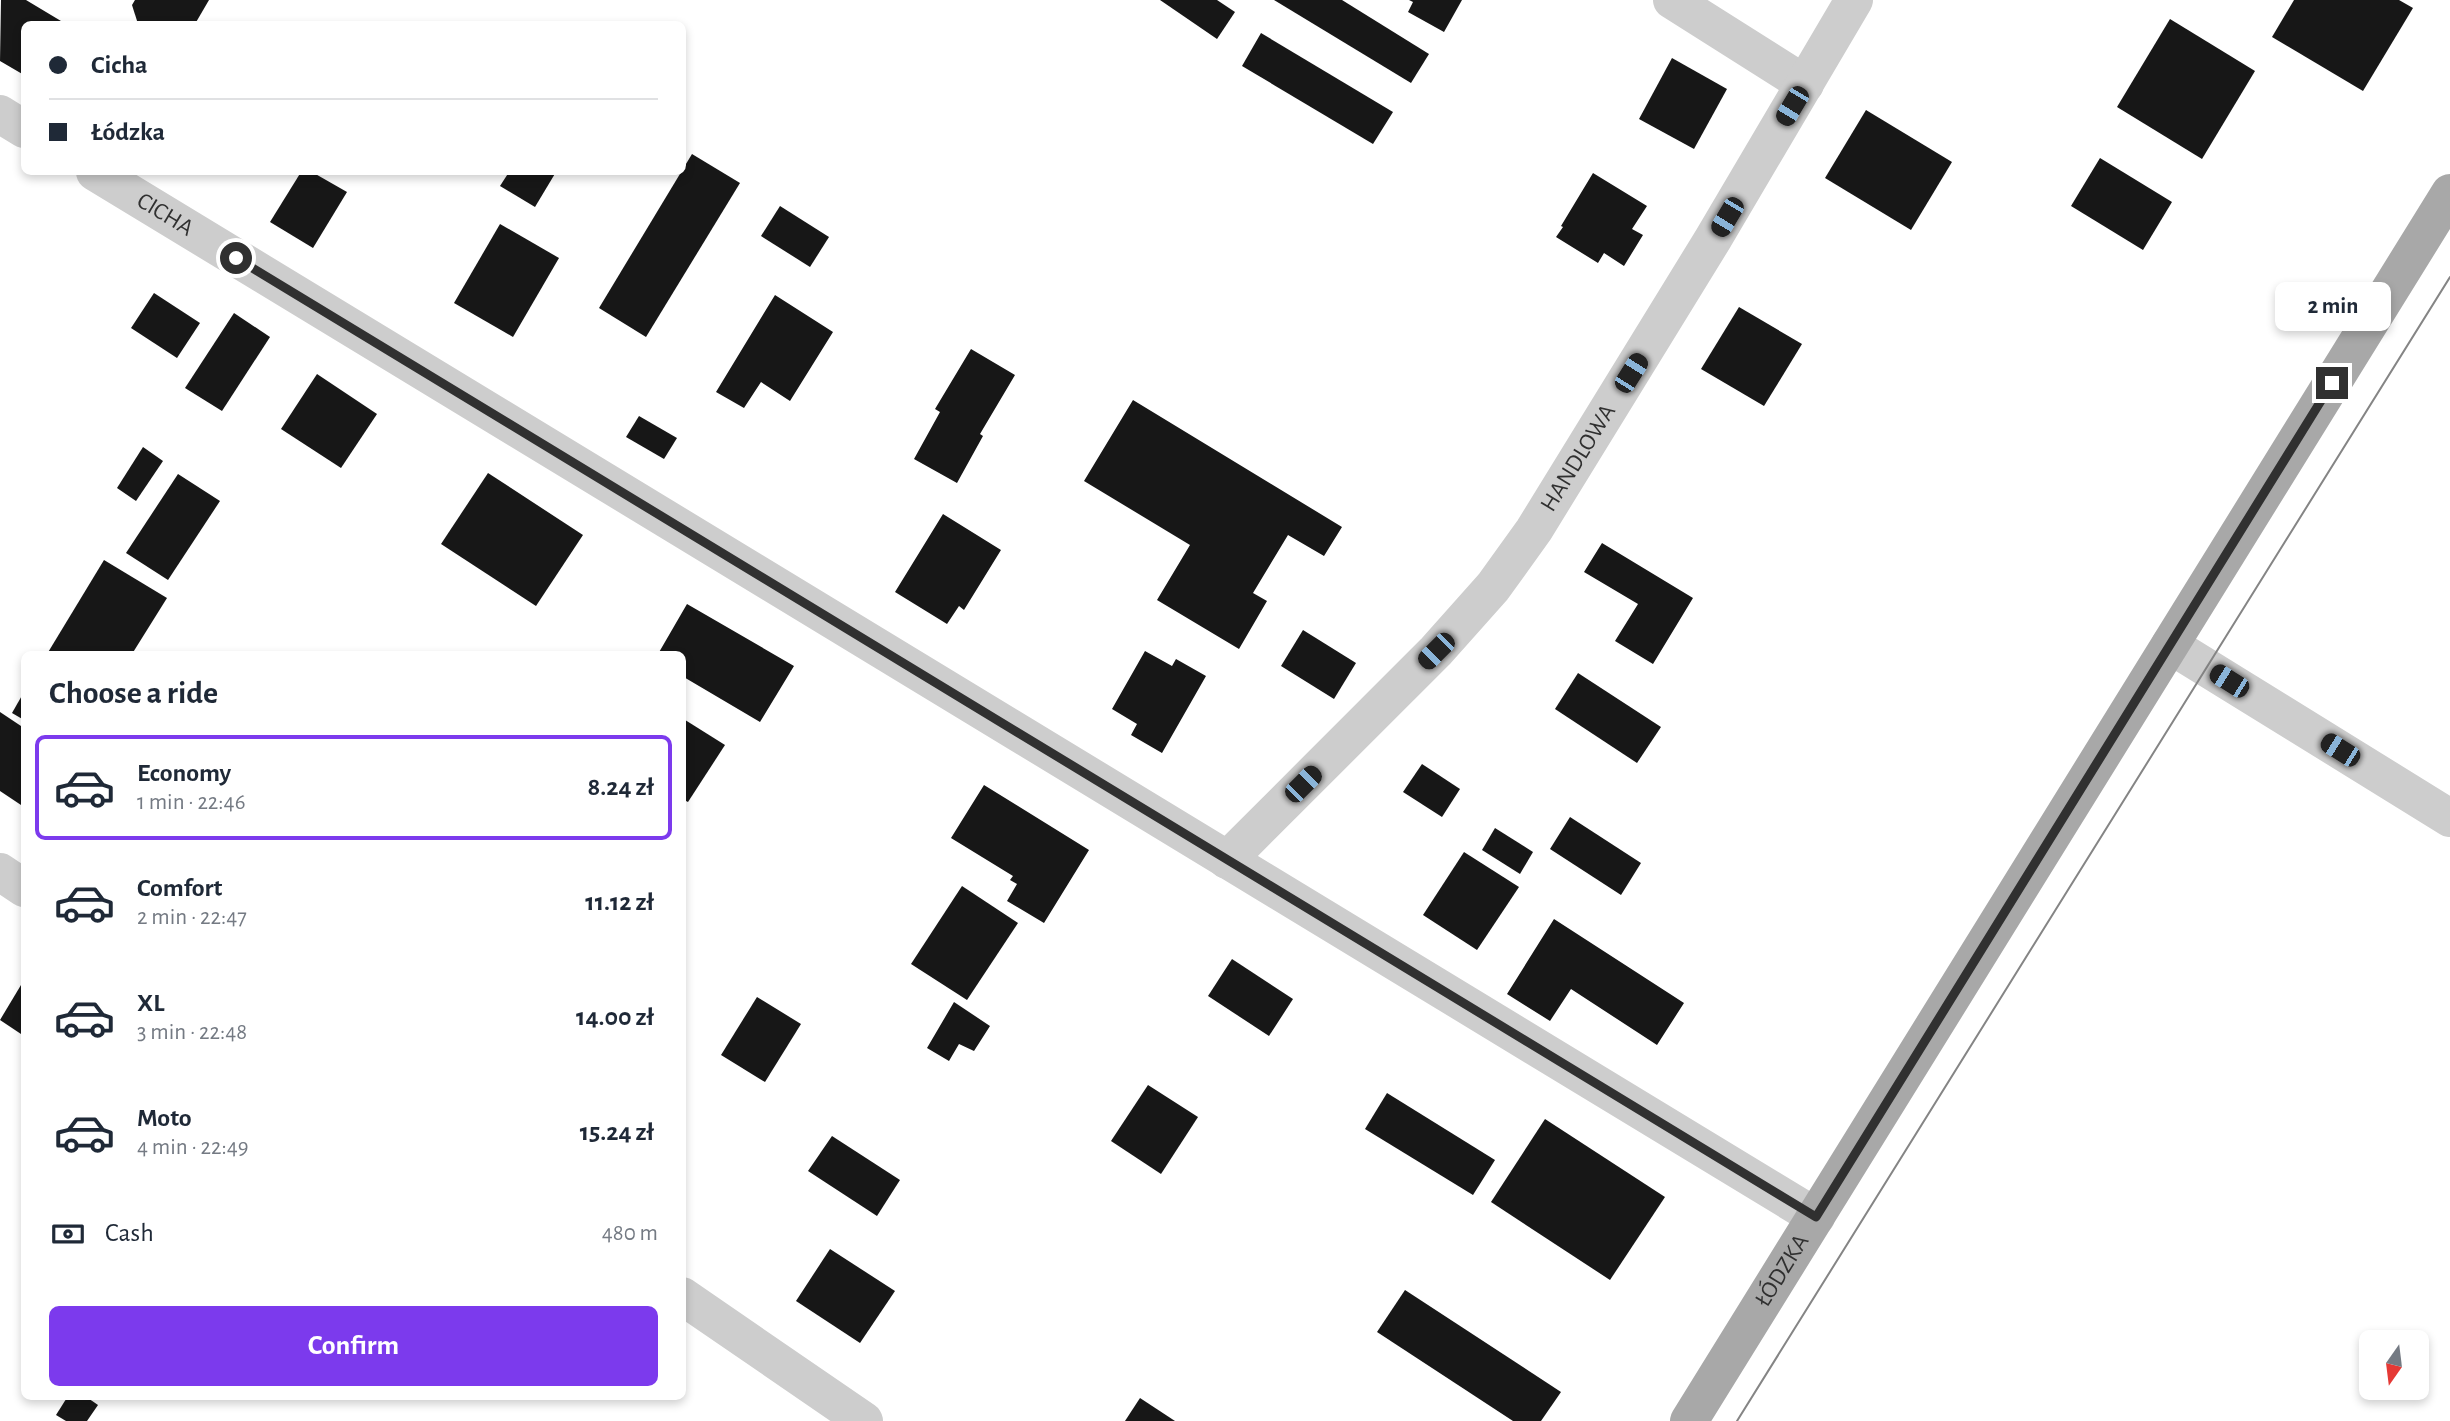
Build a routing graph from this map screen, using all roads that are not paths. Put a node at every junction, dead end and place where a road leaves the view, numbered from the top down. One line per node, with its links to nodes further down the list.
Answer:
1 (1672, 0): 3 (street)
2 (1854, 0): 3 (street, HANDLOWA)
3 (1805, 84): 10 (street, HANDLOWA)
4 (0, 114): 5 (street)
5 (21, 127)
6 (100, 175): 10 (street, CICHA)
7 (2450, 193): 8 (main road, ŁÓDZKA)
8 (2170, 645): 9 (street); 13 (main road, ŁÓDZKA)
9 (2450, 818)
10 (1227, 860): 13 (street, CICHA)
11 (0, 872): 12 (street)
12 (21, 886)
13 (1816, 1217): 16 (main road, ŁÓDZKA)
14 (686, 1299): 15 (street)
15 (864, 1421)
16 (1689, 1421)

